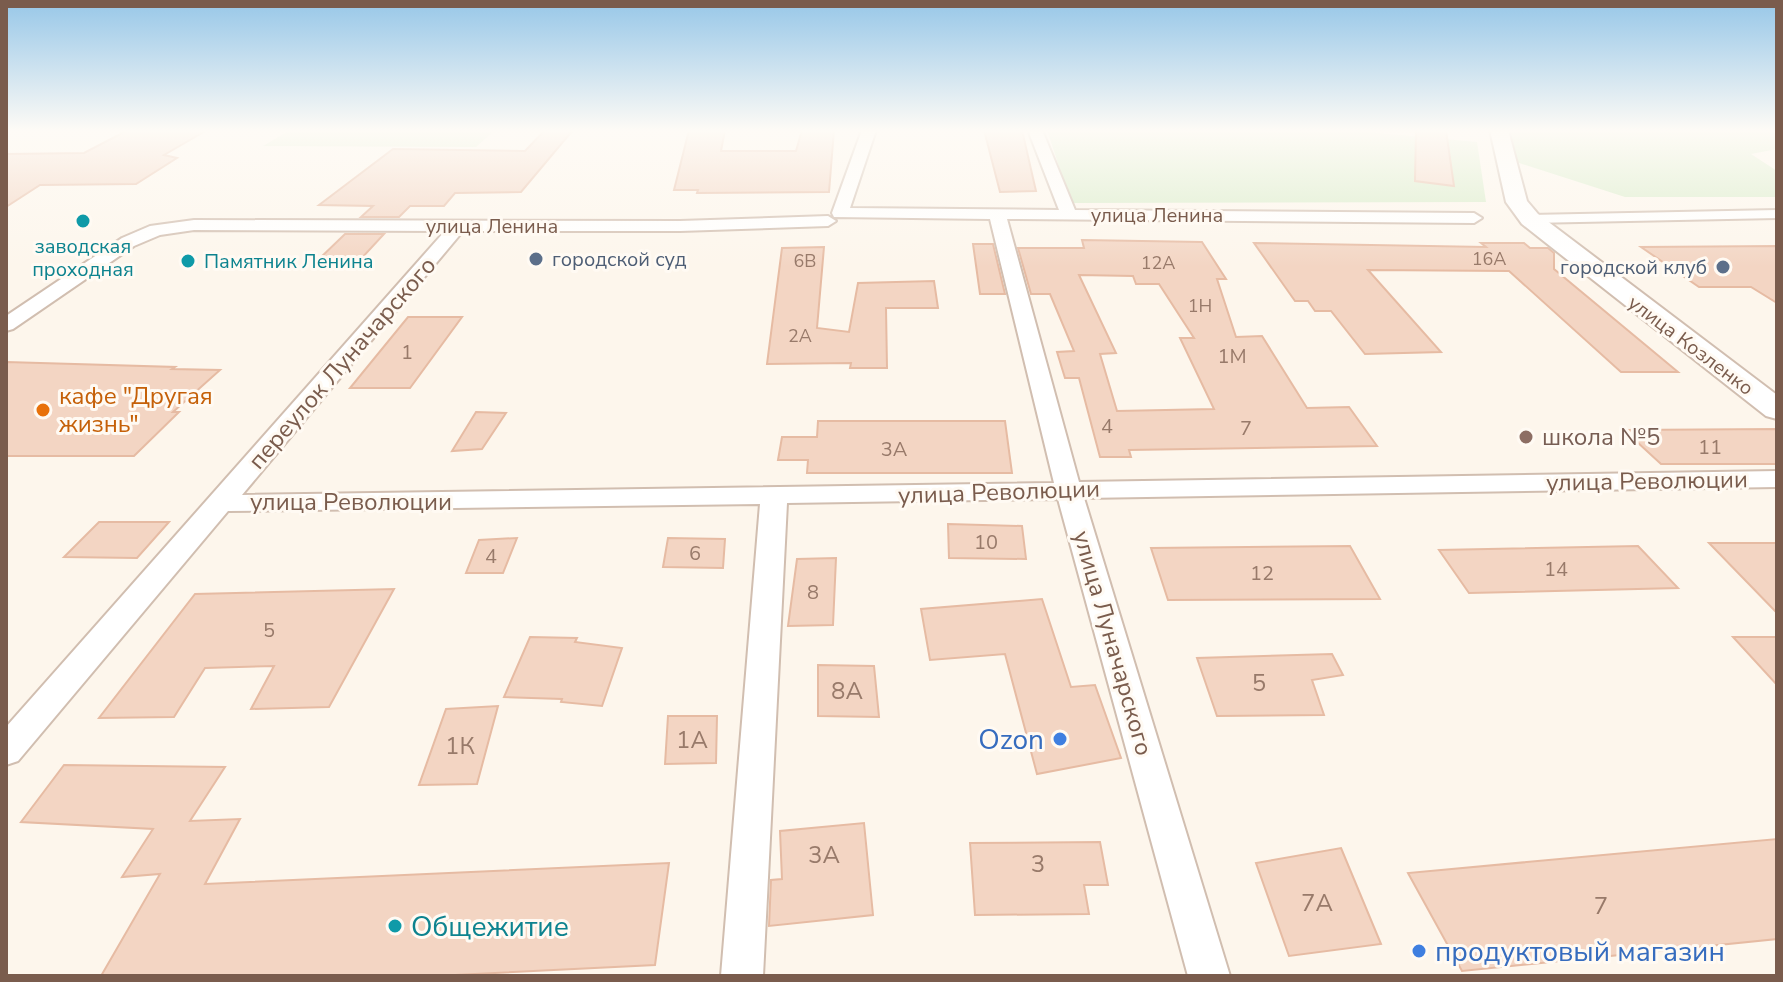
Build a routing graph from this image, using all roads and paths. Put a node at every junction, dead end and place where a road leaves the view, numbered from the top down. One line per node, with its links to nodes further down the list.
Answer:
1 (851, 176): 7 (street)
2 (1053, 176): 5 (street)
3 (1510, 176): 9 (street, улица Козленко)
4 (1777, 214): 9 (street)
5 (1069, 215): 6 (street, улица Ленина); 8 (street, улица Ленина)
6 (998, 216): 7 (street, улица Ленина); 14 (street, улица Луначарского)
7 (834, 217): 10 (street, улица Ленина)
8 (1474, 218)
9 (1530, 219): 12 (street, улица Козленко)
10 (457, 227): 11 (street, улица Ленина); 16 (street, переулок Луначарского)
11 (6, 325)
12 (1777, 410)
13 (1777, 479): 14 (street, улица Революции)
14 (1068, 489): 15 (street, улица Революции); 19 (street, улица Луначарского)
15 (774, 498): 16 (street, улица Революции); 18 (street)
16 (221, 503): 17 (street, переулок Луначарского)
17 (6, 751)
18 (742, 976)
19 (1209, 976)

